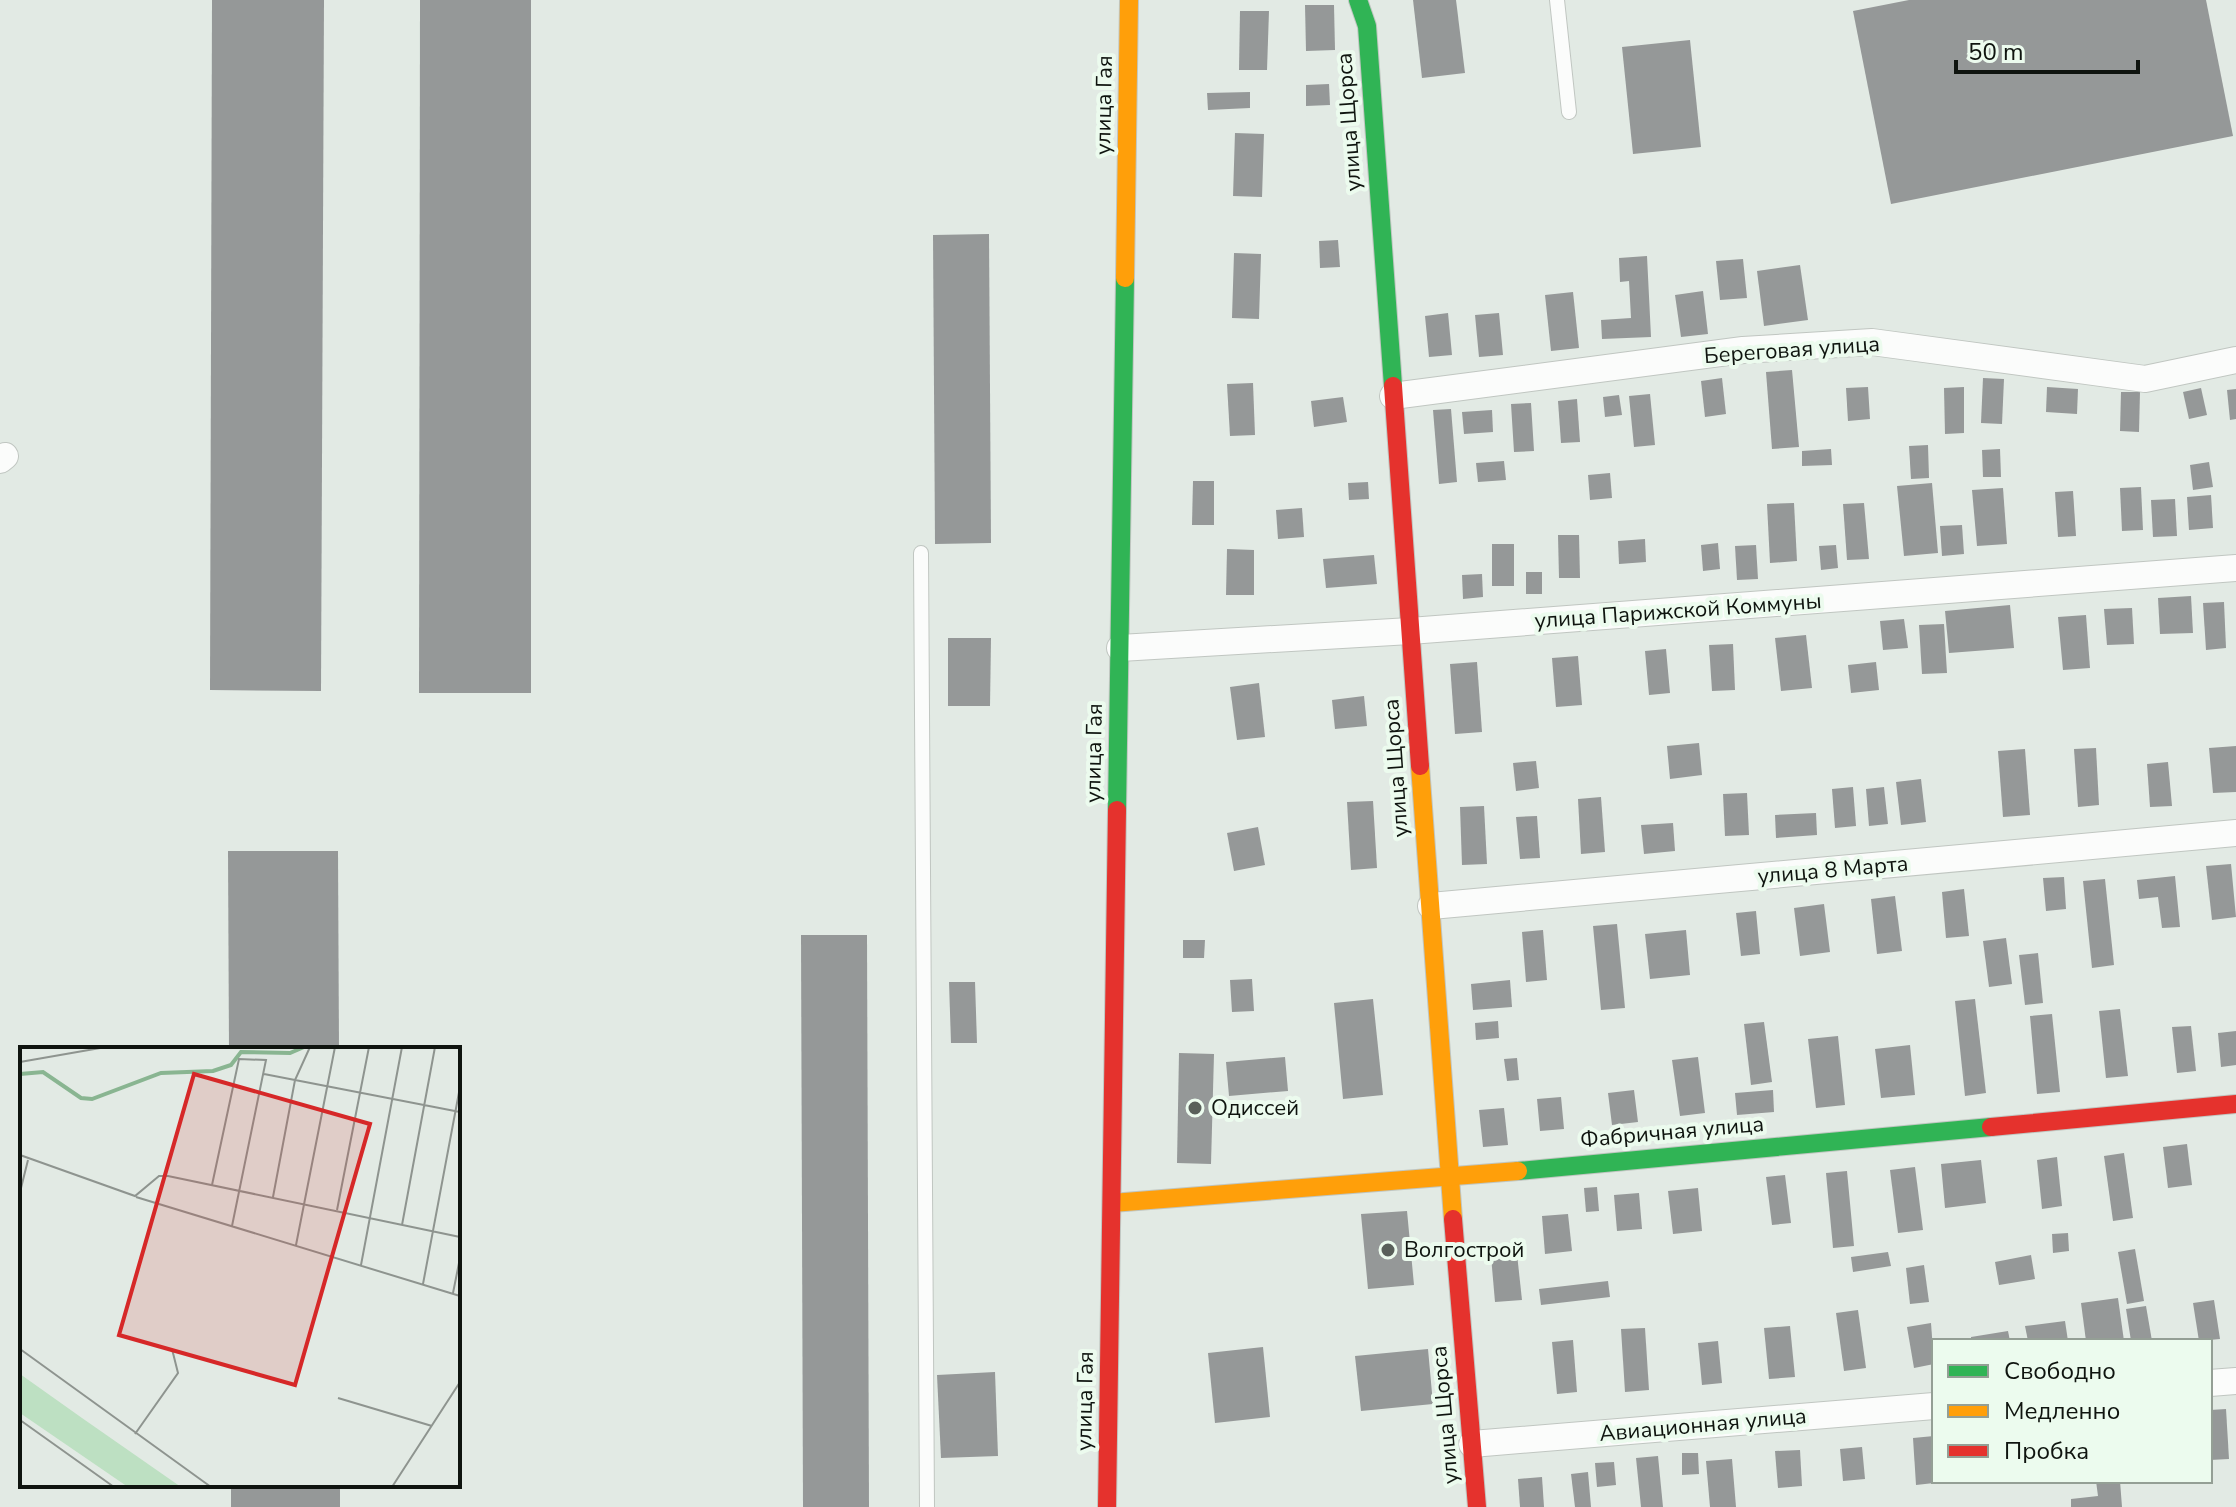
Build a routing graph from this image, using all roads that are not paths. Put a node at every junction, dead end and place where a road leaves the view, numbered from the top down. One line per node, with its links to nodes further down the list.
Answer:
1 (1129, 0): 10 (street, улица Гая)
2 (1358, 0): 6 (street, улица Щорса)
3 (1557, 0): 4 (lane)
4 (1569, 112)
5 (2236, 360): 6 (street, Береговая улица)
6 (1393, 396): 9 (street, улица Щорса)
7 (921, 553): 20 (lane)
8 (2236, 568): 9 (street, улица Парижской Коммуны)
9 (1410, 631): 10 (street, улица Парижской Коммуны); 12 (street, улица Щорса)
10 (1120, 648): 15 (street, улица Гая)
11 (2236, 833): 12 (street, улица 8 Марта)
12 (1431, 906): 14 (street, улица Щорса)
13 (2236, 1104): 14 (street, Фабричная улица)
14 (1450, 1177): 15 (street, Фабричная улица); 19 (street, улица Щорса)
15 (1112, 1203): 21 (street, улица Гая)
16 (2236, 1381): 17 (street)
17 (2212, 1383)
18 (1932, 1406): 19 (street, Авиационная улица)
19 (1472, 1444): 22 (street, улица Щорса)
20 (927, 1507)
21 (1107, 1507)
22 (1477, 1507)

